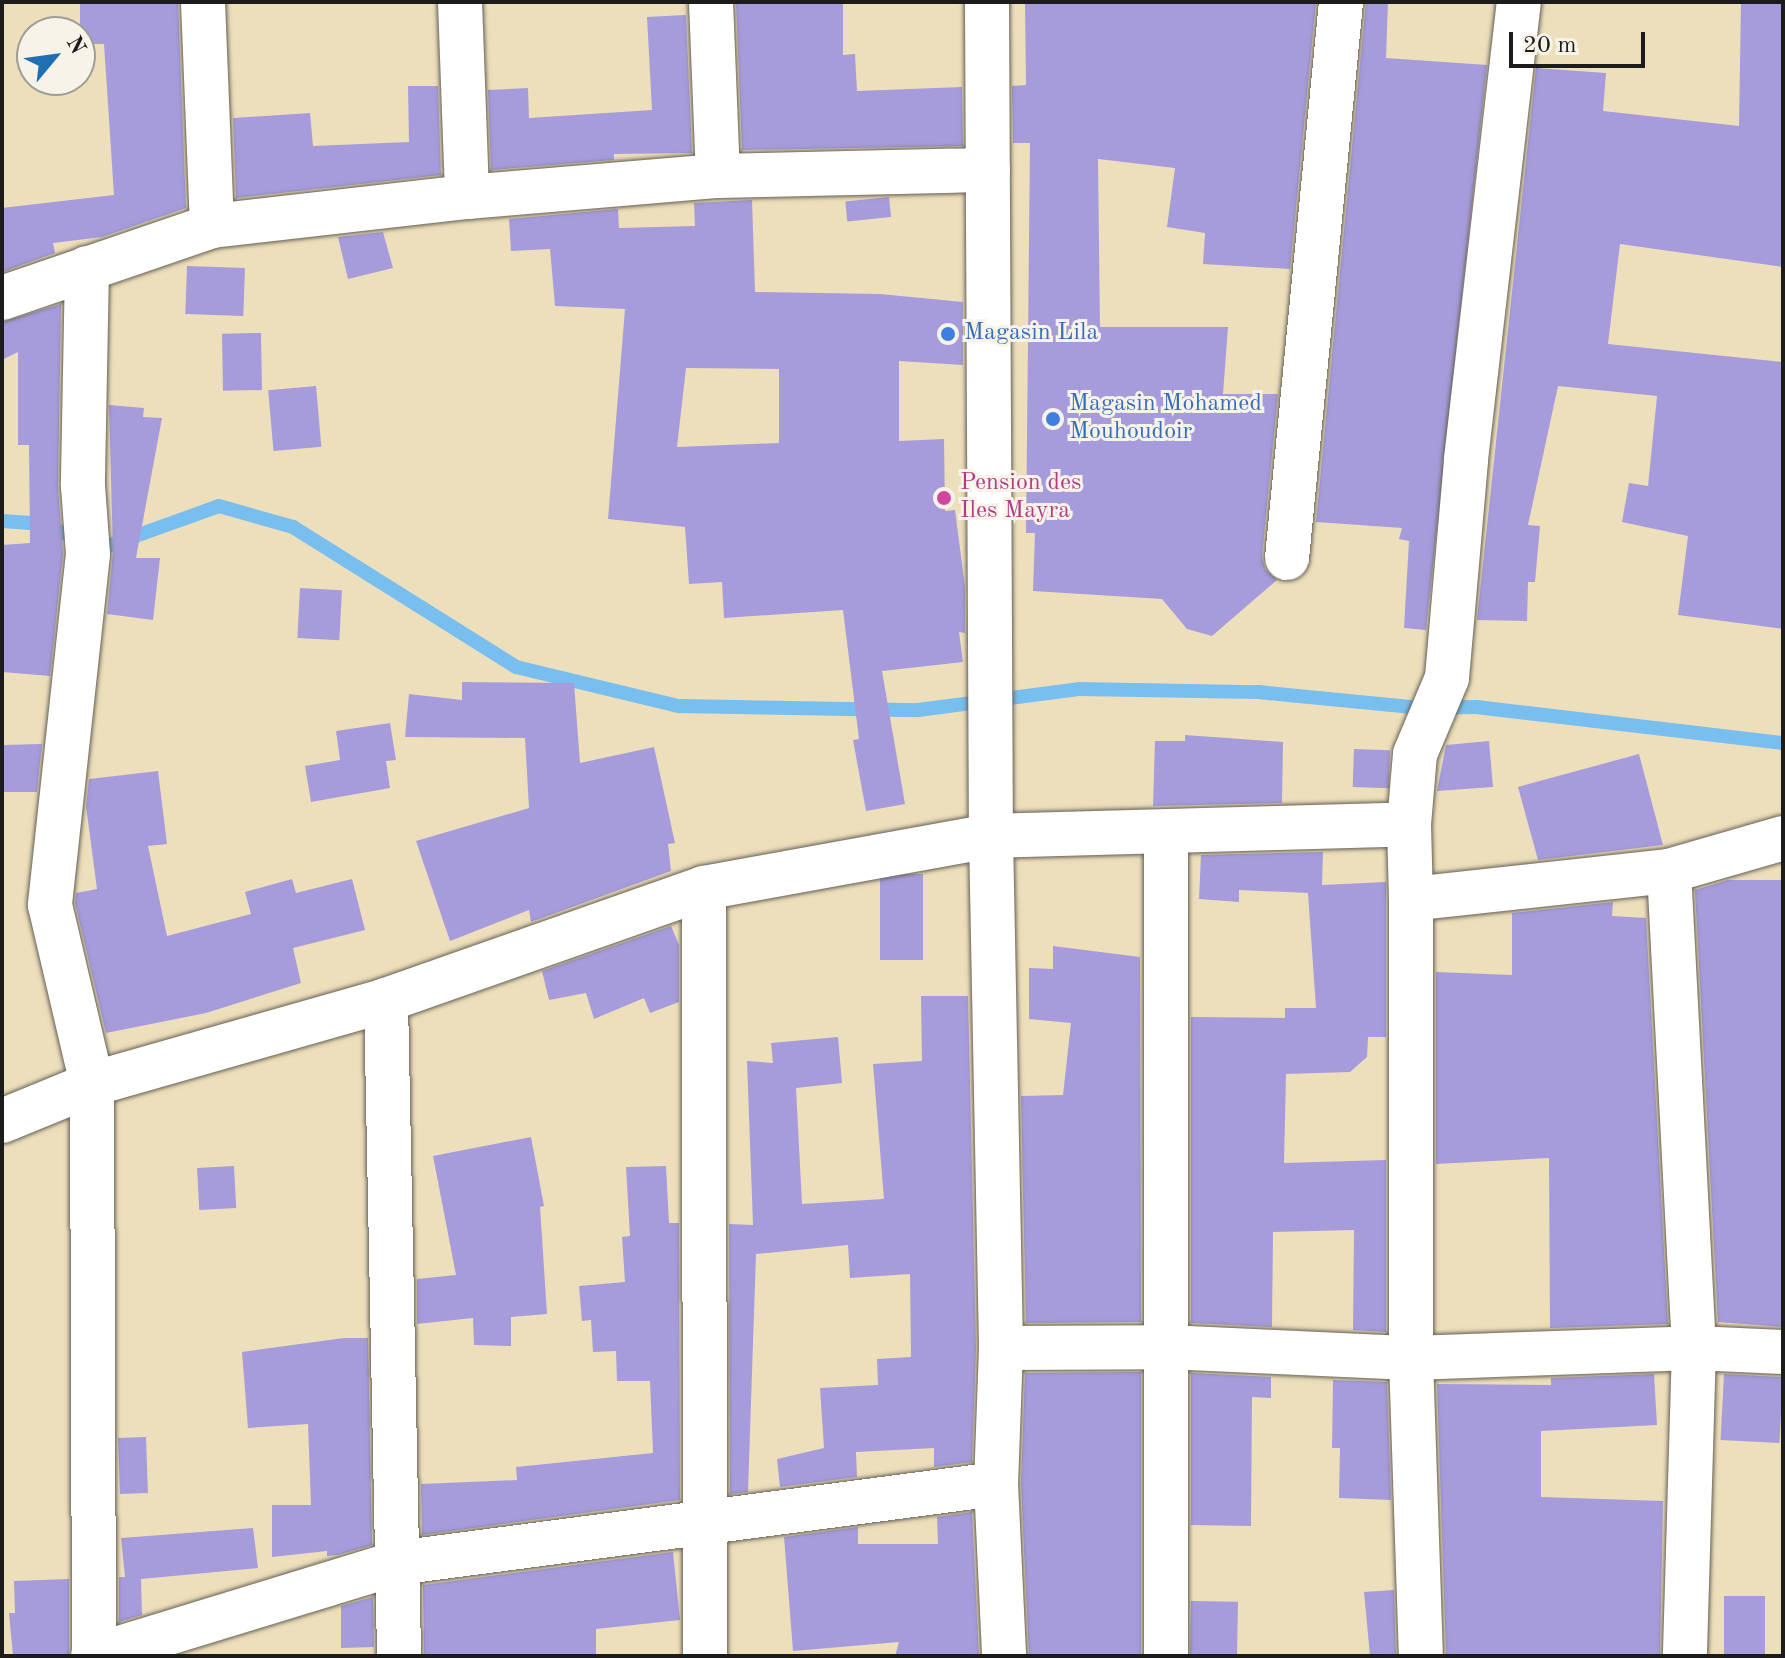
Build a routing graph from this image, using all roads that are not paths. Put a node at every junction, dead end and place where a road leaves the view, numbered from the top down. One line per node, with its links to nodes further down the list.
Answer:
1 (203, 2): 10 (street)
2 (460, 2): 9 (street)
3 (711, 2): 8 (street)
4 (987, 2): 7 (street)
5 (1341, 2): 13 (street)
6 (1519, 2): 14 (street)
7 (988, 170): 8 (street); 16 (street)
8 (718, 176): 9 (street)
9 (467, 197): 10 (street)
10 (212, 226): 11 (street)
11 (87, 268): 12 (street); 22 (street)
12 (2, 298)
13 (1287, 558)
14 (1409, 824): 15 (street); 20 (street)
15 (1166, 832): 16 (street); 24 (street)
16 (991, 836): 19 (street); 25 (street)
17 (1783, 838): 18 (street)
18 (1669, 871): 20 (street); 26 (street)
19 (704, 888): 21 (street); 30 (street)
20 (1411, 899): 28 (street)
21 (386, 1000): 22 (street); 31 (street)
22 (92, 1084): 23 (street); 32 (street)
23 (2, 1121)
24 (1166, 1347): 25 (street); 28 (street); 36 (street)
25 (1001, 1348): 29 (street)
26 (1694, 1348): 27 (street); 28 (street); 38 (street)
27 (1783, 1352)
28 (1411, 1358): 37 (street)
29 (996, 1484): 30 (street); 35 (street)
30 (703, 1522): 31 (street); 34 (street)
31 (397, 1563): 32 (street); 33 (street)
32 (94, 1656)
33 (399, 1656)
34 (705, 1656)
35 (1004, 1656)
36 (1166, 1656)
37 (1421, 1656)
38 (1685, 1656)

